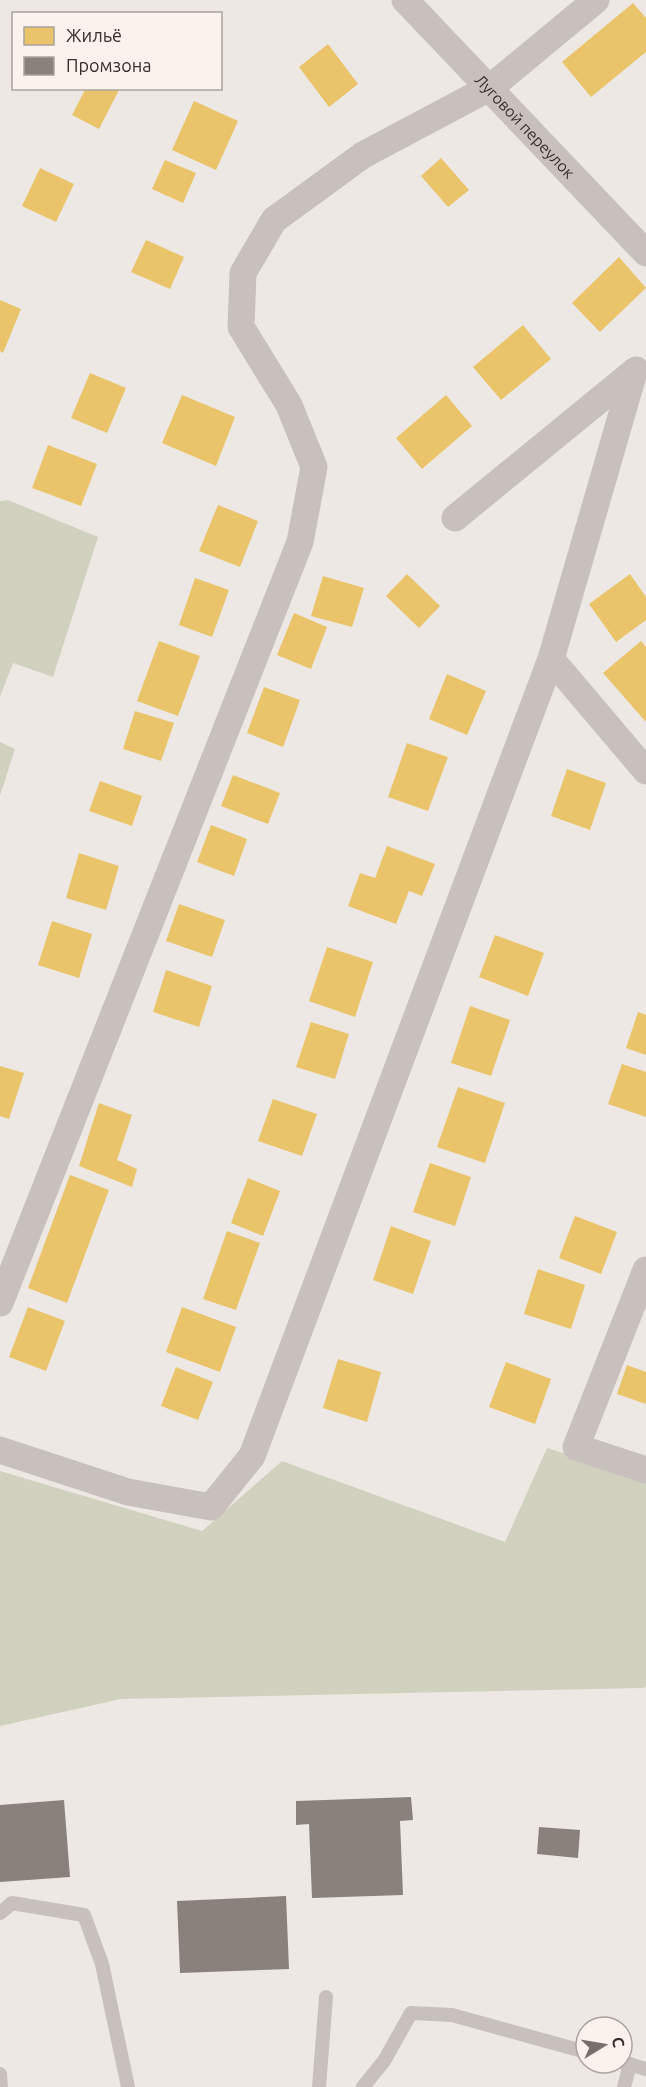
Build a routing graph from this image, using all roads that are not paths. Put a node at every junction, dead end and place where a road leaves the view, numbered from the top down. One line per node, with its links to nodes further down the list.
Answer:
1 (405, 0): 3 (street, Луговой переулок)
2 (596, 0): 3 (street)
3 (491, 87): 4 (street, Луговой переулок); 10 (street)
4 (646, 253)
5 (640, 366): 6 (street); 7 (street)
6 (454, 518)
7 (551, 659): 8 (street); 11 (street)
8 (646, 771)
9 (646, 1270): 12 (street)
10 (0, 1303)
11 (0, 1450)
12 (646, 1470)
13 (0, 1913): 18 (lane)
14 (326, 1997): 19 (lane)
15 (574, 2049): 20 (lane)
16 (0, 2074): 17 (lane)
17 (1, 2087)
18 (128, 2087)
19 (319, 2087)
20 (363, 2087)

